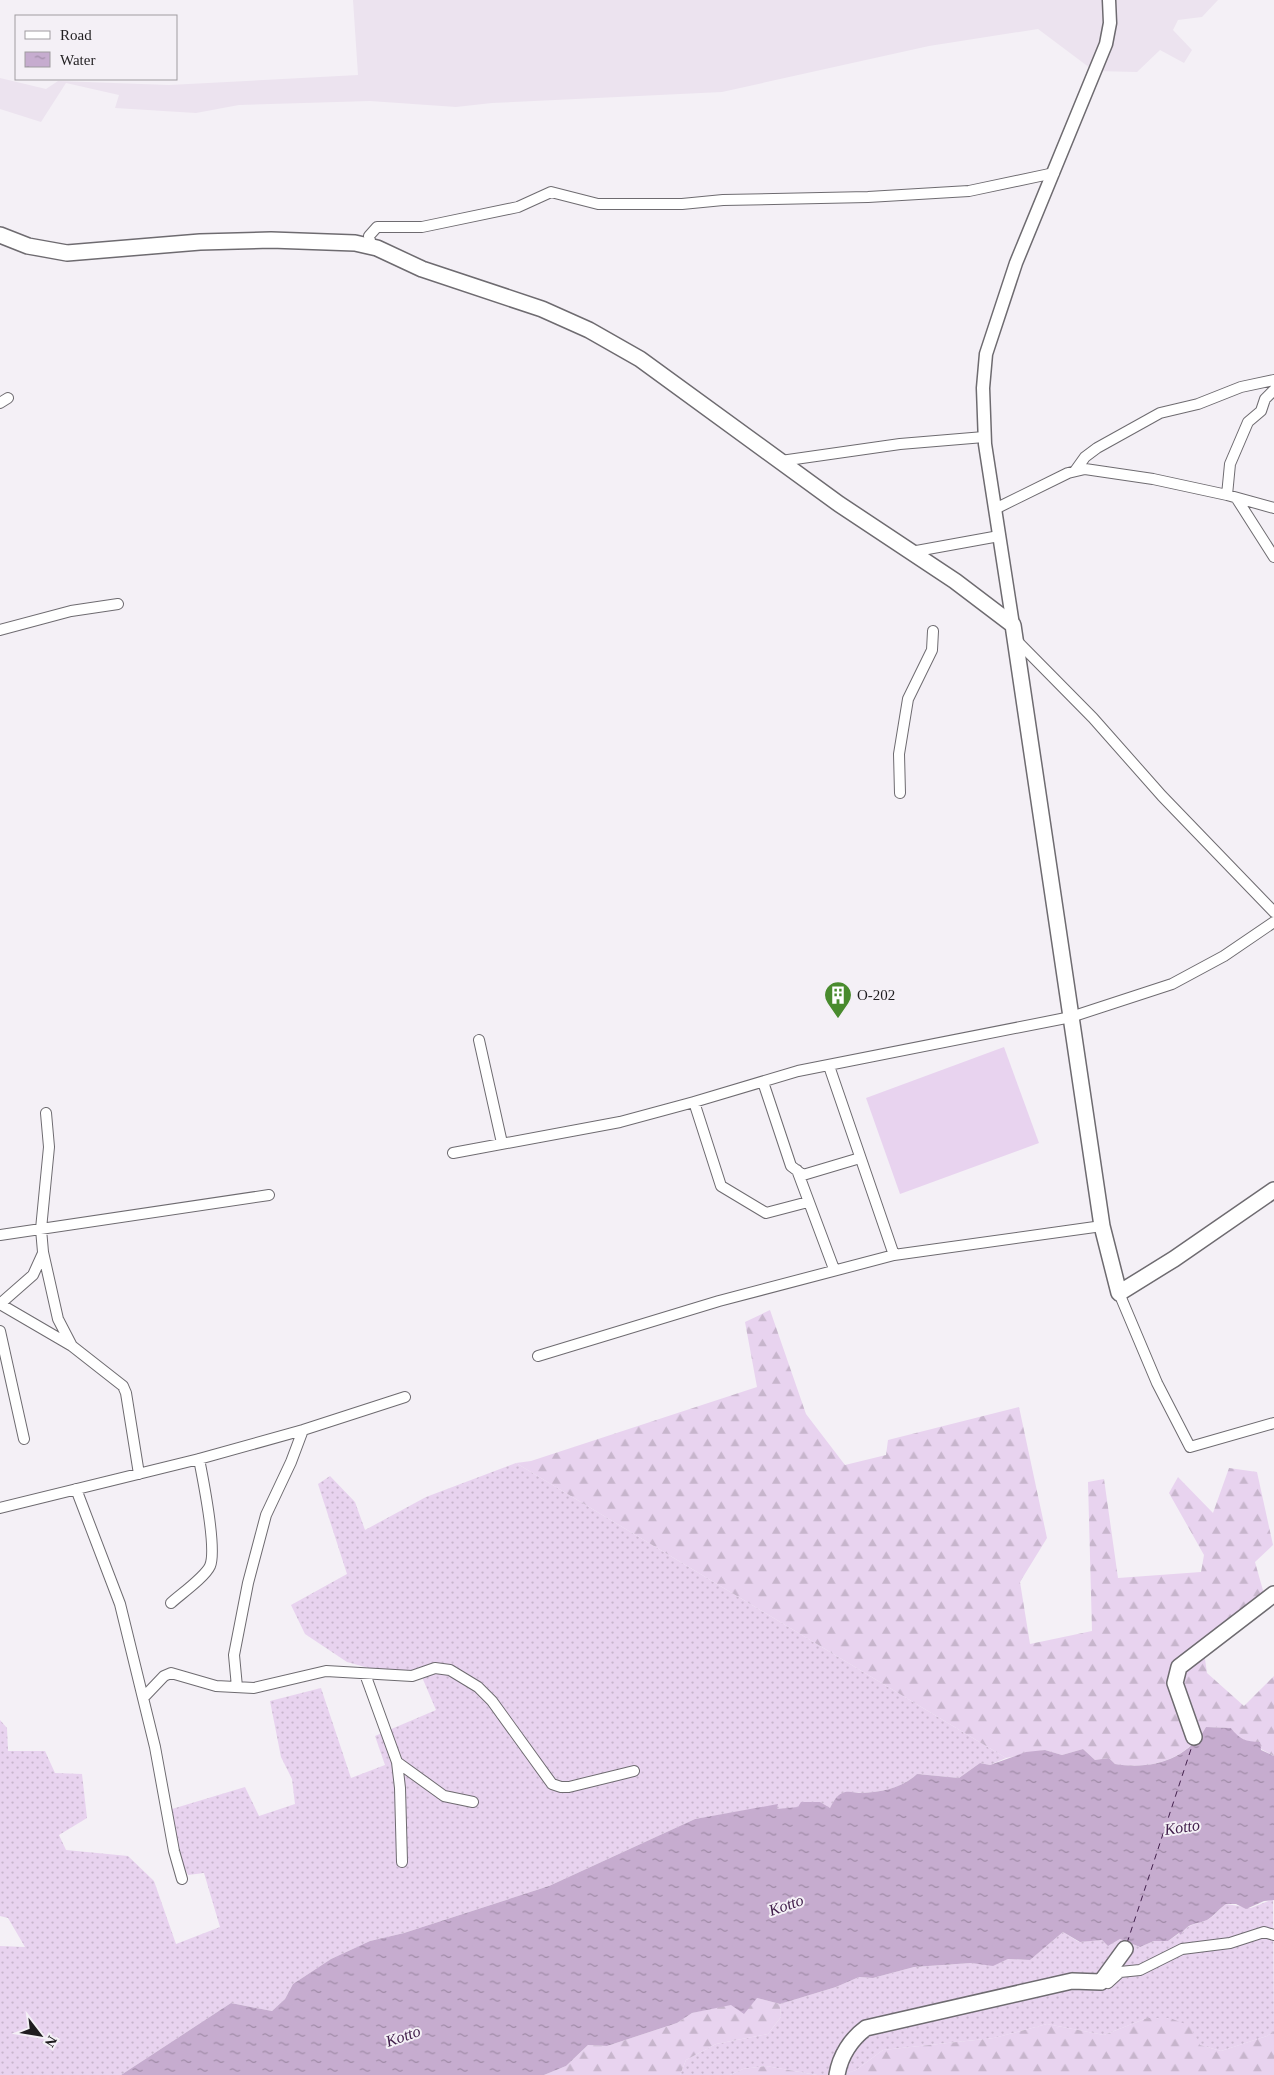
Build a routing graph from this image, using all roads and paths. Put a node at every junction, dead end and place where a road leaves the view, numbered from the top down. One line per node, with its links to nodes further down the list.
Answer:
1 (1110, 3): 2 (street)
2 (1054, 173): 4 (street); 7 (street)
3 (0, 235): 4 (main road)
4 (371, 246): 8 (main road)
5 (1274, 380): 9 (street)
6 (1274, 390): 10 (street)
7 (984, 437): 8 (street); 13 (street)
8 (781, 460): 15 (main road)
9 (1075, 471): 10 (street); 13 (street)
10 (1226, 495): 11 (street)
11 (1237, 499): 12 (street); 16 (street)
12 (1274, 508)
13 (995, 509): 14 (street)
14 (999, 536): 15 (street); 18 (street)
15 (911, 552): 18 (main road)
16 (1274, 557)
17 (118, 604): 19 (street)
18 (1013, 625): 21 (main road)
19 (0, 630)
20 (933, 631): 22 (street)
21 (1017, 641): 23 (street); 25 (main road)
22 (900, 792)
23 (1274, 912)
24 (1274, 922): 25 (street)
25 (1071, 1017): 27 (street); 38 (main road)
26 (479, 1040): 31 (street)
27 (829, 1066): 28 (street); 33 (street)
28 (763, 1082): 29 (street); 34 (street)
29 (694, 1102): 31 (street); 37 (street)
30 (46, 1113): 39 (street)
31 (502, 1143): 32 (street)
32 (454, 1153)
33 (860, 1158): 34 (street); 42 (street)
34 (797, 1170): 37 (street)
35 (1274, 1190): 44 (main road)
36 (269, 1195): 39 (street)
37 (808, 1202): 43 (street)
38 (1102, 1226): 42 (street); 44 (main road)
39 (41, 1229): 40 (street); 41 (street)
40 (0, 1235)
41 (43, 1252): 45 (street); 47 (street)
42 (894, 1255): 43 (street)
43 (834, 1269): 48 (street)
44 (1118, 1293): 50 (street)
45 (0, 1304): 47 (street)
46 (0, 1331): 52 (street)
47 (72, 1346): 54 (street)
48 (538, 1356)
49 (405, 1397): 51 (street)
50 (1274, 1423)
51 (303, 1430): 53 (street); 60 (street)
52 (24, 1440)
53 (199, 1459): 54 (street); 58 (street)
54 (139, 1474): 55 (street)
55 (76, 1489): 56 (street); 61 (street)
56 (0, 1508)
57 (1274, 1594): 62 (main road)
58 (171, 1603)
59 (365, 1674): 60 (street); 63 (street); 64 (street)
60 (237, 1687): 61 (street)
61 (143, 1698): 67 (street)
62 (1194, 1737)
63 (396, 1762): 65 (street); 66 (street)
64 (634, 1771)
65 (473, 1802)
66 (402, 1862)
67 (182, 1879)
68 (1274, 1935): 70 (street)
69 (1125, 1949): 70 (main road)
70 (1104, 1980): 71 (main road)
71 (837, 2075)

